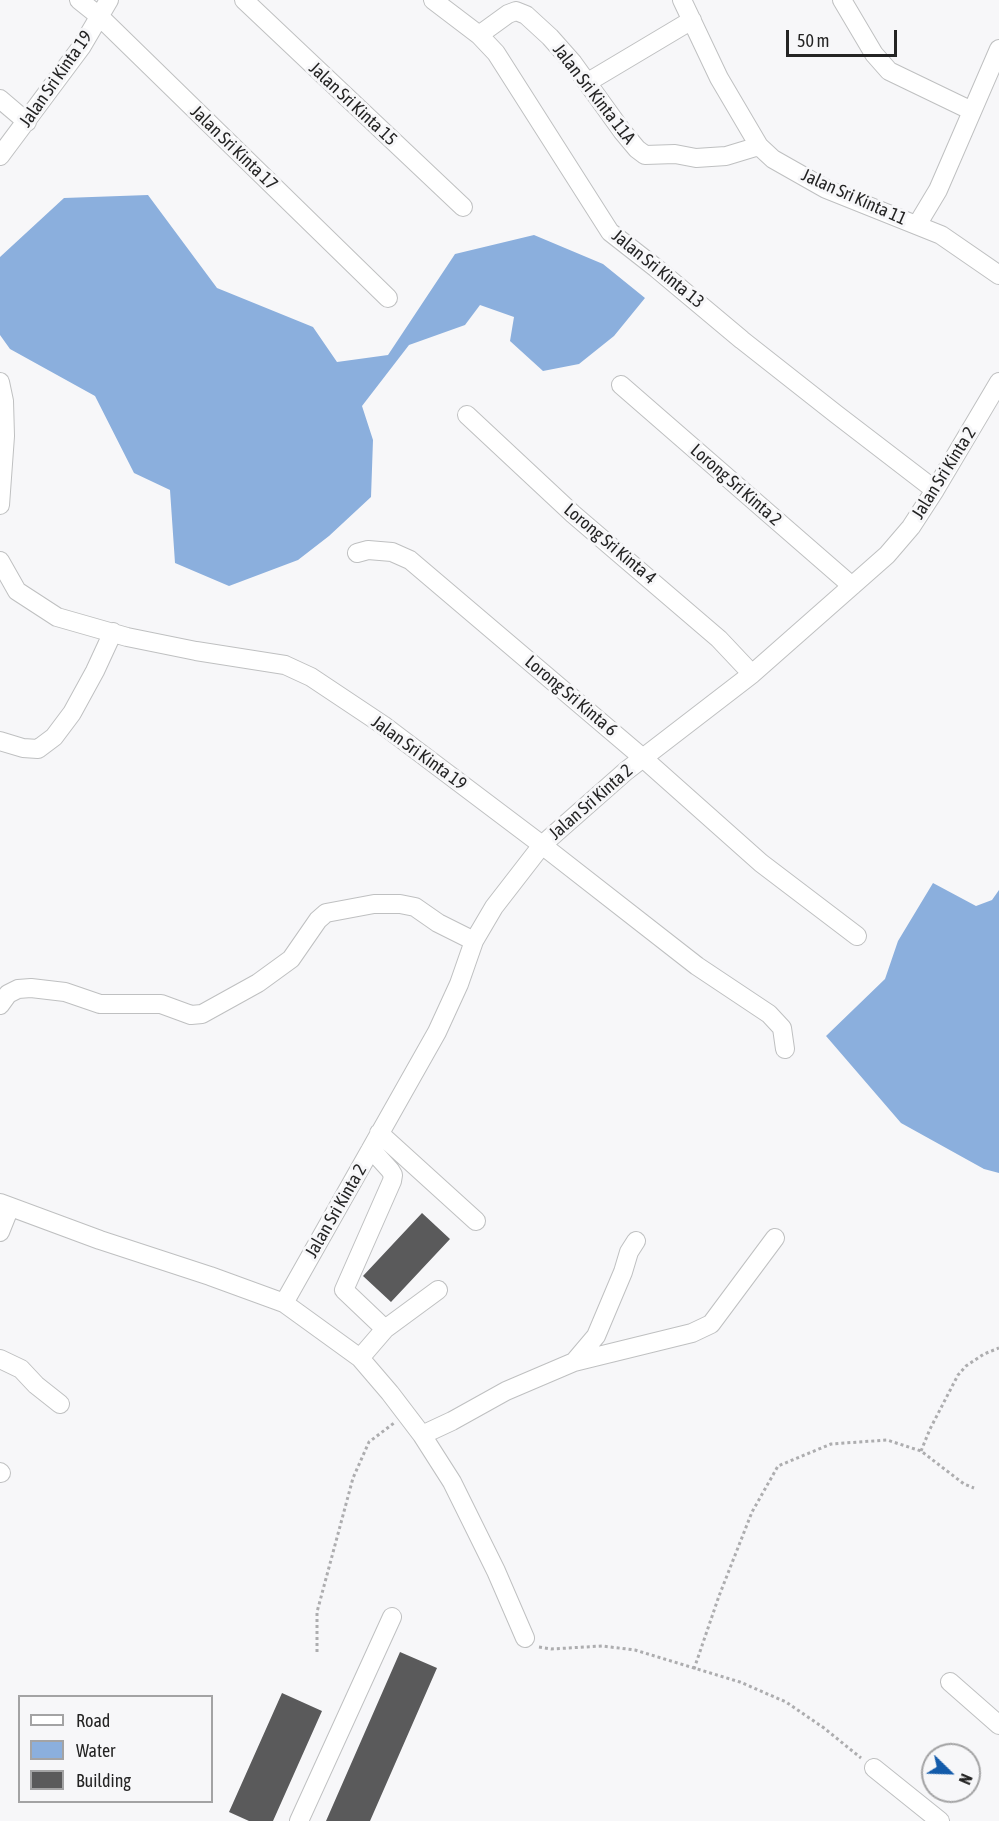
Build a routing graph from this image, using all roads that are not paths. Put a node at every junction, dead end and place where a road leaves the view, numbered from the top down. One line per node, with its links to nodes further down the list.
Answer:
1 (79, 0): 7 (street, Jalan Sri Kinta 17)
2 (109, 0): 7 (street, Jalan Sri Kinta 19)
3 (243, 0): 17 (street, Jalan Sri Kinta 15)
4 (433, 0): 9 (street, Jalan Sri Kinta 13)
5 (682, 0): 8 (street, Jalan Sri Kinta 11)
6 (842, 0): 13 (street)
7 (99, 16): 14 (street, Jalan Sri Kinta 19); 20 (street, Jalan Sri Kinta 17)
8 (692, 20): 11 (street); 15 (street, Jalan Sri Kinta 11)
9 (479, 35): 11 (street, Jalan Sri Kinta 11A); 25 (street, Jalan Sri Kinta 13)
10 (999, 49): 13 (street)
11 (588, 82): 15 (street, Jalan Sri Kinta 11A)
12 (0, 99): 14 (street)
13 (972, 111): 18 (street)
14 (27, 122): 16 (street, Jalan Sri Kinta 19)
15 (759, 146): 18 (street, Jalan Sri Kinta 11)
16 (0, 156)
17 (463, 207)
18 (917, 225): 19 (street, Jalan Sri Kinta 11)
19 (999, 274)
20 (388, 298)
21 (0, 382): 26 (street)
22 (999, 382): 25 (street, Jalan Sri Kinta 2)
23 (621, 385): 29 (street, Lorong Sri Kinta 2)
24 (466, 415): 31 (street, Lorong Sri Kinta 4)
25 (936, 490): 29 (street, Jalan Sri Kinta 2)
26 (0, 505)
27 (357, 553): 33 (street, Lorong Sri Kinta 6)
28 (0, 561): 30 (street, Jalan Sri Kinta 19)
29 (852, 586): 31 (street, Jalan Sri Kinta 2)
30 (112, 633): 32 (street); 34 (street, Jalan Sri Kinta 19)
31 (752, 674): 33 (street, Jalan Sri Kinta 2)
32 (0, 741)
33 (643, 758): 34 (street, Jalan Sri Kinta 2); 35 (street, Lorong Sri Kinta 6)
34 (542, 845): 36 (street, Jalan Sri Kinta 2); 38 (street, Jalan Sri Kinta 19)
35 (857, 936)
36 (474, 941): 37 (street); 39 (street, Jalan Sri Kinta 2)
37 (0, 1005)
38 (785, 1048)
39 (379, 1133): 40 (street, Jalan Sri Kinta 2); 42 (street)
40 (371, 1149): 47 (street, Jalan Sri Kinta 2); 48 (street)
41 (5, 1205): 43 (street); 47 (street)
42 (476, 1221)
43 (0, 1232)
44 (776, 1238): 51 (street)
45 (636, 1241): 51 (street)
46 (438, 1290): 48 (street)
47 (284, 1303): 49 (street)
48 (385, 1329): 49 (street)
49 (360, 1358): 53 (street)
50 (0, 1359): 52 (street)
51 (574, 1362): 53 (street)
52 (60, 1404)
53 (422, 1435): 55 (street)
54 (392, 1617): 59 (street)
55 (525, 1638)
56 (950, 1682): 57 (street)
57 (999, 1725)
58 (874, 1768): 60 (street)
59 (299, 1821)
60 (940, 1821)

